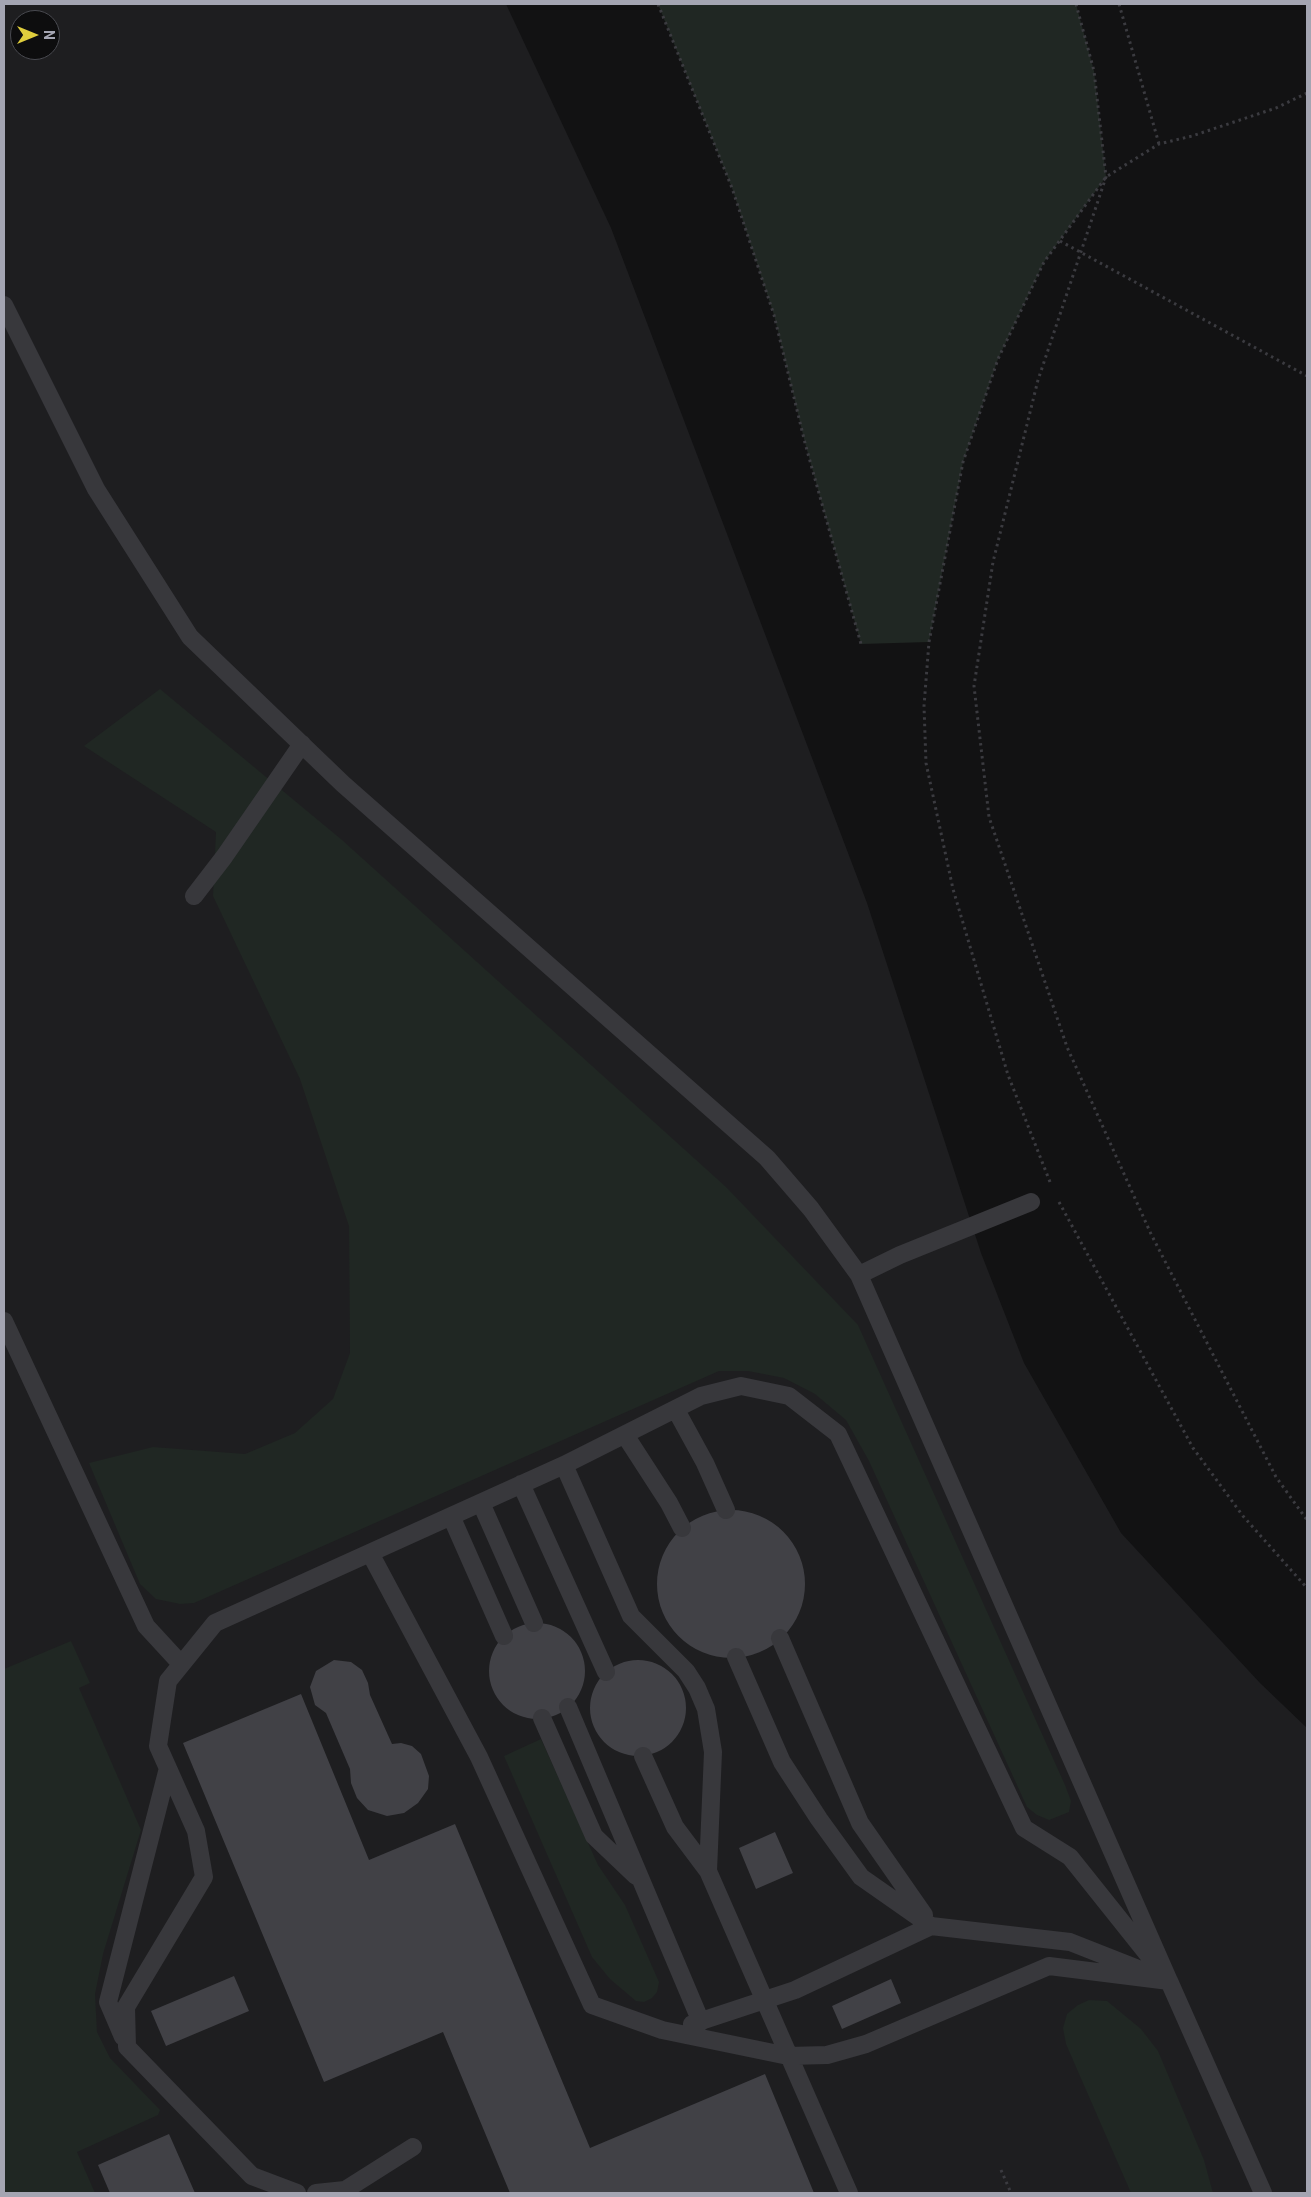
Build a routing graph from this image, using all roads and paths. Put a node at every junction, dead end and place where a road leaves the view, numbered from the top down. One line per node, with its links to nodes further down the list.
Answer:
1 (658, 4): 11 (path)
2 (1076, 4): 6 (path)
3 (1119, 4): 5 (path)
4 (1307, 93): 5 (path)
5 (1159, 144): 6 (path)
6 (1106, 177): 7 (path); 8 (path)
7 (1060, 241): 8 (path); 14 (path)
8 (1080, 252): 10 (path); 26 (path)
9 (4, 305): 12 (lane)
10 (1307, 376)
11 (861, 644)
12 (302, 744): 13 (lane); 17 (lane)
13 (194, 896)
14 (1050, 1184)
15 (1058, 1201): 29 (path)
16 (1031, 1202): 17 (lane)
17 (859, 1275): 43 (lane)
18 (4, 1320): 34 (lane)
19 (676, 1410): 20 (lane); 24 (lane); 43 (lane)
20 (625, 1435): 21 (lane); 27 (lane)
21 (564, 1465): 22 (lane); 40 (lane)
22 (521, 1484): 23 (lane); 35 (lane)
23 (481, 1503): 25 (lane); 30 (lane)
24 (726, 1510)
25 (451, 1516): 28 (lane); 31 (lane)
26 (1307, 1520)
27 (682, 1528)
28 (370, 1553): 34 (lane); 46 (lane)
29 (1306, 1586)
30 (534, 1623)
31 (504, 1636)
32 (780, 1638): 42 (lane)
33 (736, 1657): 42 (lane)
34 (182, 1664): 39 (lane)
35 (606, 1672)
36 (568, 1707): 41 (lane)
37 (542, 1718): 41 (lane)
38 (643, 1756): 40 (lane)
39 (168, 1768): 47 (lane); 47 (lane)
40 (708, 1870): 44 (lane)
41 (641, 1880): 45 (lane)
42 (931, 1926): 43 (lane); 44 (lane)
43 (1169, 1981): 48 (lane); 57 (lane)
44 (764, 2002): 45 (lane); 48 (lane)
45 (701, 2022): 46 (lane)
46 (662, 2030): 48 (lane)
47 (128, 2047): 51 (lane)
48 (788, 2056): 55 (lane)
49 (413, 2147): 54 (lane)
50 (1000, 2170): 56 (path)
51 (252, 2176): 52 (lane); 53 (lane)
52 (259, 2193)
53 (297, 2193)
54 (316, 2193)
55 (849, 2193)
56 (1011, 2193)
57 (1263, 2193)

